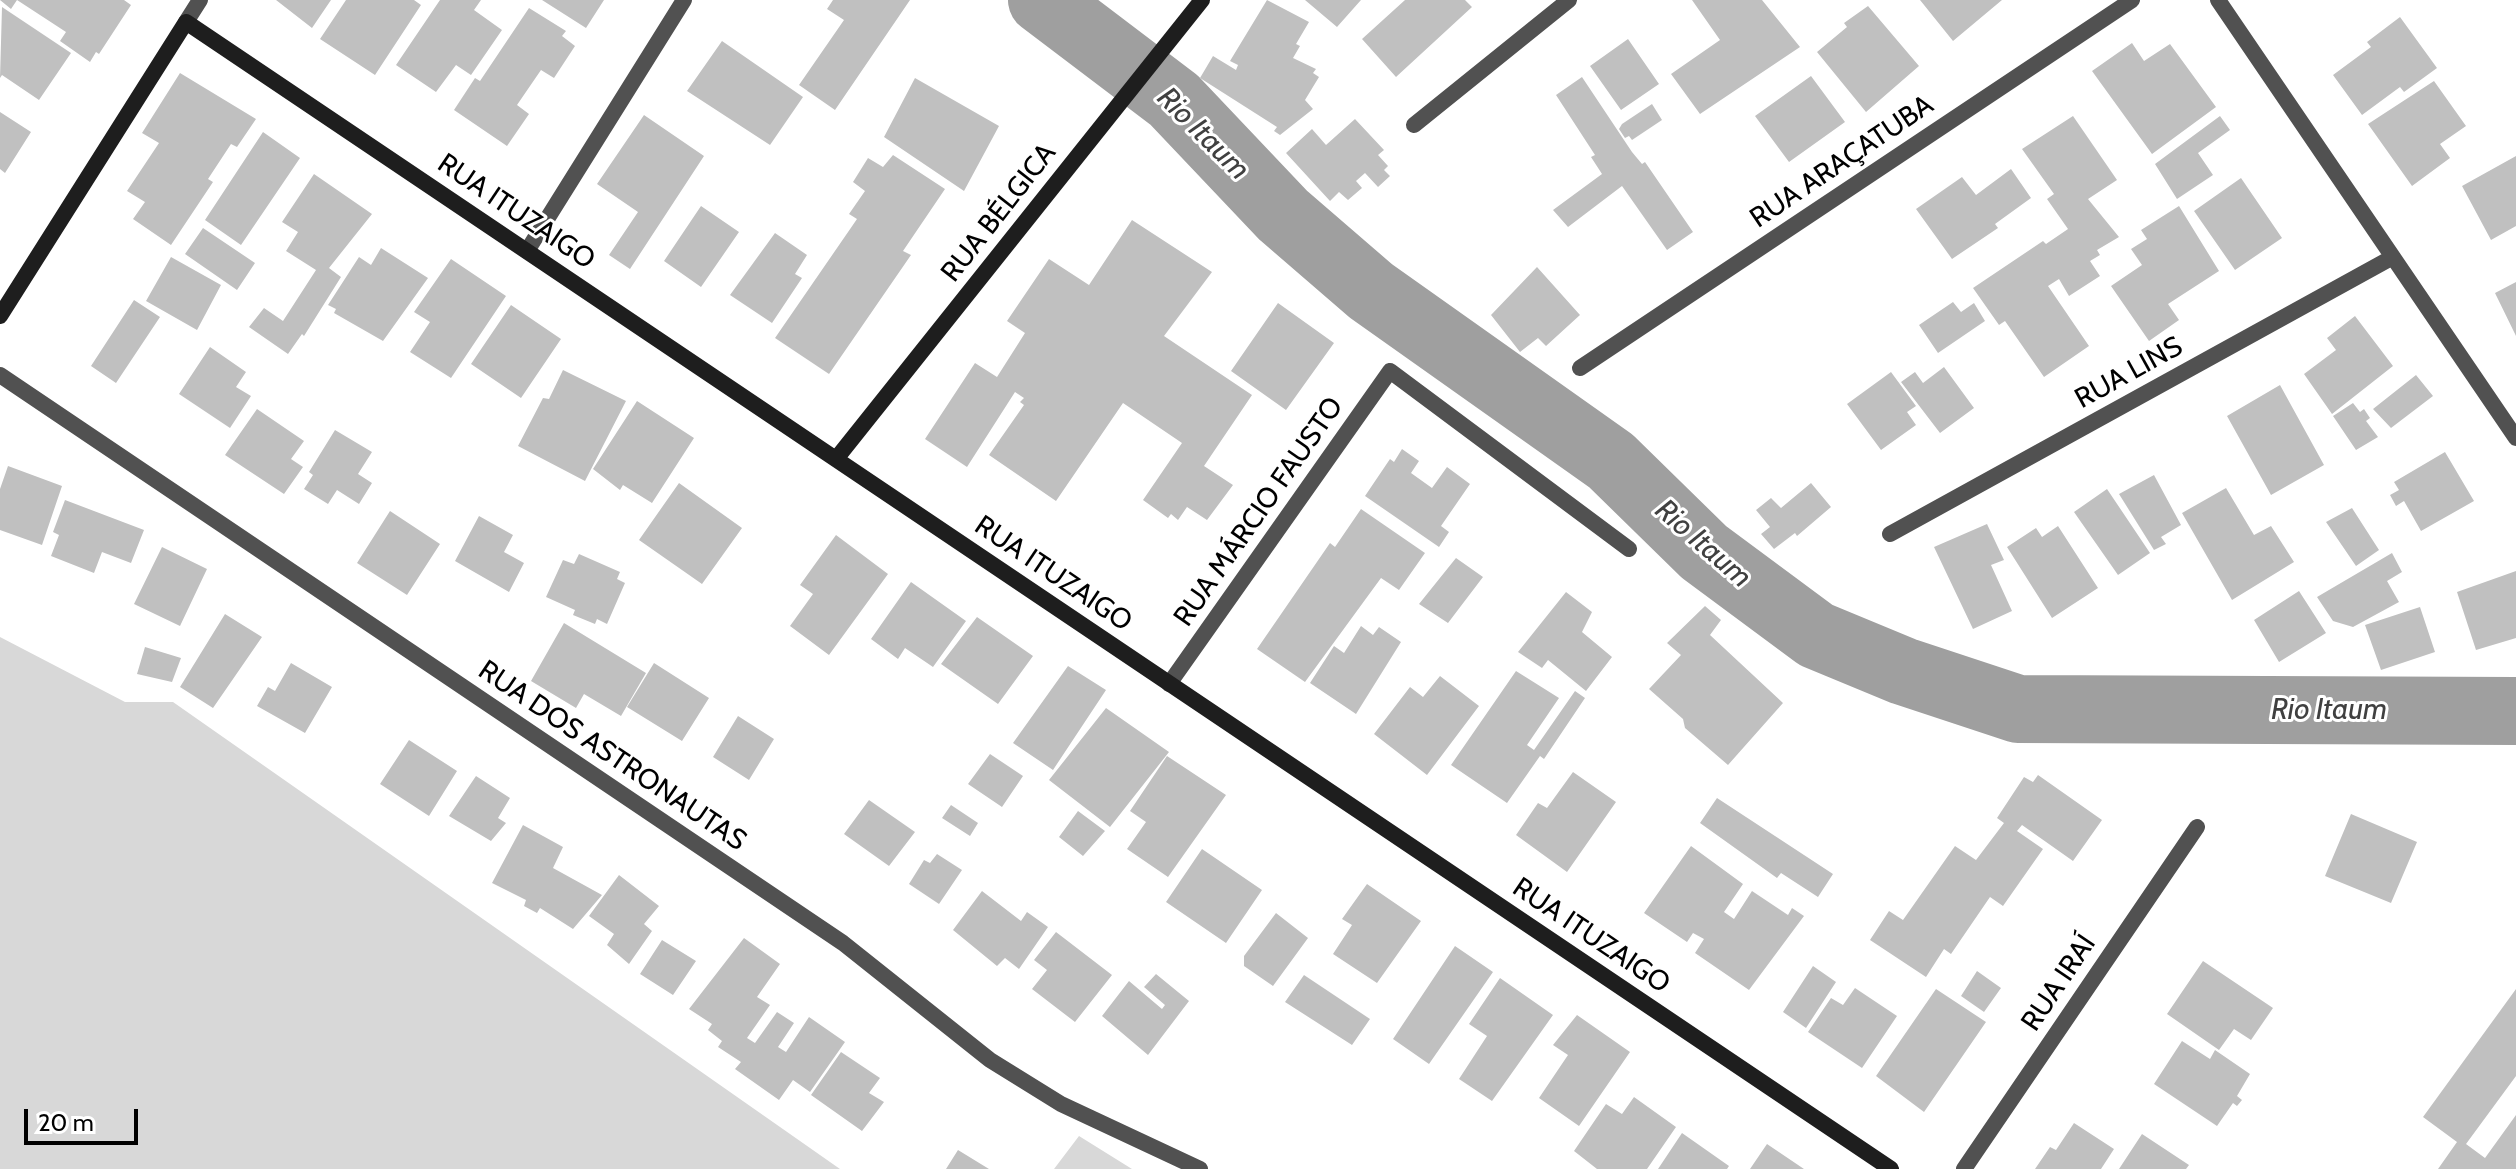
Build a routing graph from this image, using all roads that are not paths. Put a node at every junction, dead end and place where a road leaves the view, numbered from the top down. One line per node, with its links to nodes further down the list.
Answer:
1 (200, 0): 7 (street)
2 (684, 0): 9 (street)
3 (1202, 0): 15 (street, RUA BÉLGICA)
4 (1569, 0): 8 (street)
5 (2132, 0): 12 (street, RUA ARAÇATUBA)
6 (2218, 0): 10 (street)
7 (186, 22): 9 (street, RUA ITUZAIGO); 11 (street)
8 (1414, 125)
9 (527, 251): 15 (street, RUA ITUZAIGO)
10 (2393, 257): 14 (street); 16 (street, RUA LINS)
11 (0, 316)
12 (1580, 368)
13 (0, 375): 20 (street, RUA DOS ASTRONAUTAS)
14 (2516, 438)
15 (836, 459): 18 (street, RUA ITUZAIGO)
16 (1890, 534)
17 (1629, 549): 18 (street, RUA MÁRCIO FAUSTO)
18 (1169, 684): 21 (street, RUA ITUZAIGO)
19 (2197, 827): 22 (street, RUA IRAÍ)
20 (1200, 1169)
21 (1891, 1169)
22 (1964, 1169)

